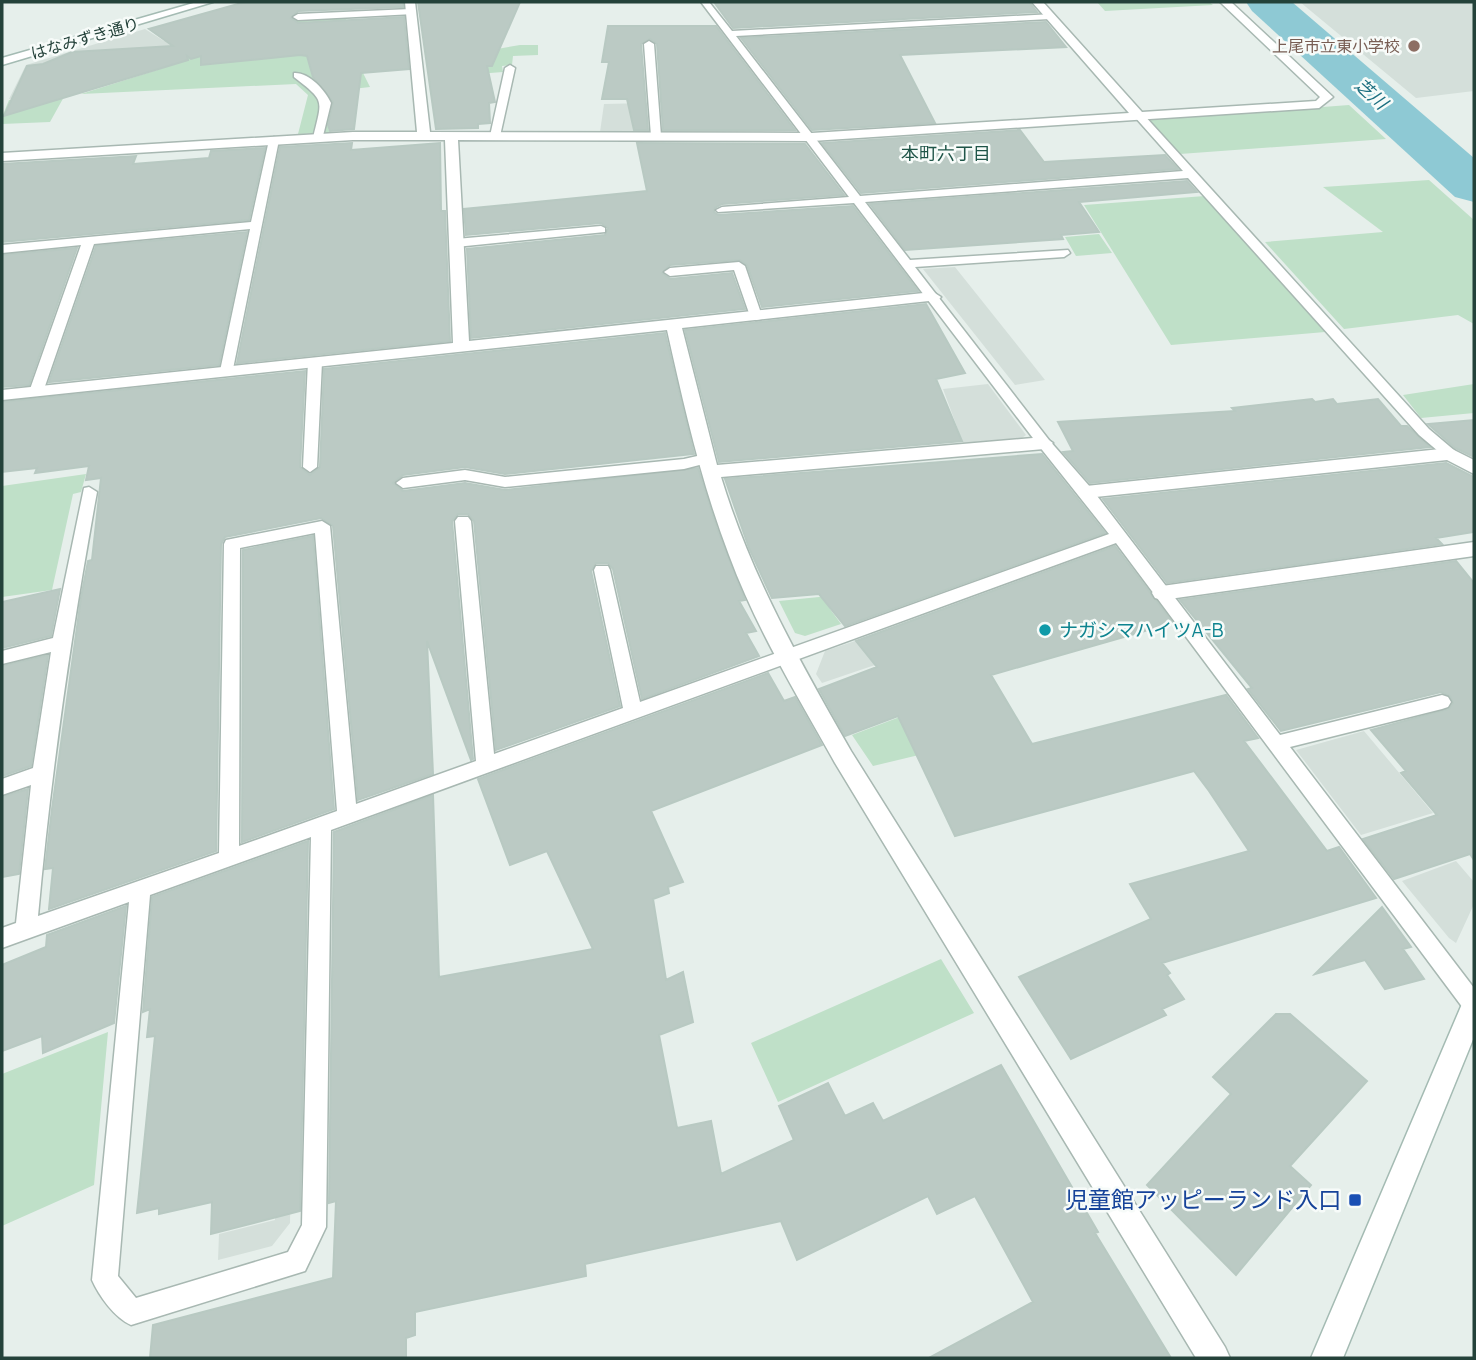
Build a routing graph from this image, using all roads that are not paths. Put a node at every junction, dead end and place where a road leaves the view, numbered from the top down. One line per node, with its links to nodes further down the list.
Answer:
1 (208, 2): 10 (street, はなみずき通り)
2 (705, 2): 8 (lane)
3 (1037, 2): 6 (street)
4 (1225, 2): 13 (street)
5 (410, 7): 7 (lane); 14 (street)
6 (1050, 16): 8 (lane); 13 (street)
7 (298, 17)
8 (730, 34): 18 (lane)
9 (649, 44): 17 (lane)
10 (2, 62)
11 (510, 68): 16 (lane)
12 (297, 75): 19 (lane)
13 (1139, 116): 18 (street); 22 (lane)
14 (424, 136): 15 (street); 19 (street)
15 (451, 136): 16 (street); 28 (street)
16 (495, 136): 17 (street)
17 (656, 136): 18 (street)
18 (812, 137): 23 (lane)
19 (318, 138): 20 (street)
20 (274, 140): 21 (street); 25 (lane)
21 (2, 157)
22 (1192, 174): 23 (lane); 42 (lane)
23 (858, 201): 24 (lane); 31 (lane)
24 (722, 210)
25 (257, 225): 27 (lane); 38 (lane)
26 (601, 230): 28 (lane)
27 (89, 240): 29 (lane); 39 (lane)
28 (456, 243): 36 (street)
29 (2, 248)
30 (1064, 253): 31 (lane)
31 (909, 264): 33 (lane)
32 (670, 272): 34 (lane)
33 (933, 297): 34 (street); 41 (lane)
34 (756, 316): 35 (street)
35 (673, 324): 36 (street); 43 (street)
36 (461, 346): 37 (street)
37 (315, 362): 38 (street); 44 (lane)
38 (227, 371): 39 (street)
39 (36, 392): 40 (street)
40 (2, 395)
41 (1044, 443): 43 (street); 48 (lane)
42 (1450, 454): 45 (street); 48 (street)
43 (708, 466): 46 (lane); 55 (street)
44 (310, 467)
45 (1474, 468)
46 (402, 483)
47 (89, 492): 54 (lane)
48 (1086, 492): 50 (lane)
49 (463, 521): 60 (lane)
50 (1117, 537): 53 (lane); 55 (lane)
51 (1474, 549): 53 (street)
52 (602, 570): 58 (lane)
53 (1162, 593): 59 (lane)
54 (61, 643): 56 (lane); 61 (lane)
55 (786, 656): 58 (lane); 70 (street)
56 (2, 657)
57 (1442, 702): 59 (lane)
58 (633, 711): 60 (lane)
59 (1276, 743): 69 (lane)
60 (486, 764): 63 (lane)
61 (42, 773): 62 (lane); 67 (lane)
62 (2, 787)
63 (347, 815): 64 (lane); 65 (lane)
64 (321, 825): 65 (lane); 66 (lane)
65 (229, 858): 66 (lane)
66 (140, 890): 67 (lane)
67 (26, 929): 68 (lane)
68 (2, 937)
69 (1474, 1006): 71 (street)
70 (1213, 1358)
71 (1327, 1358)

